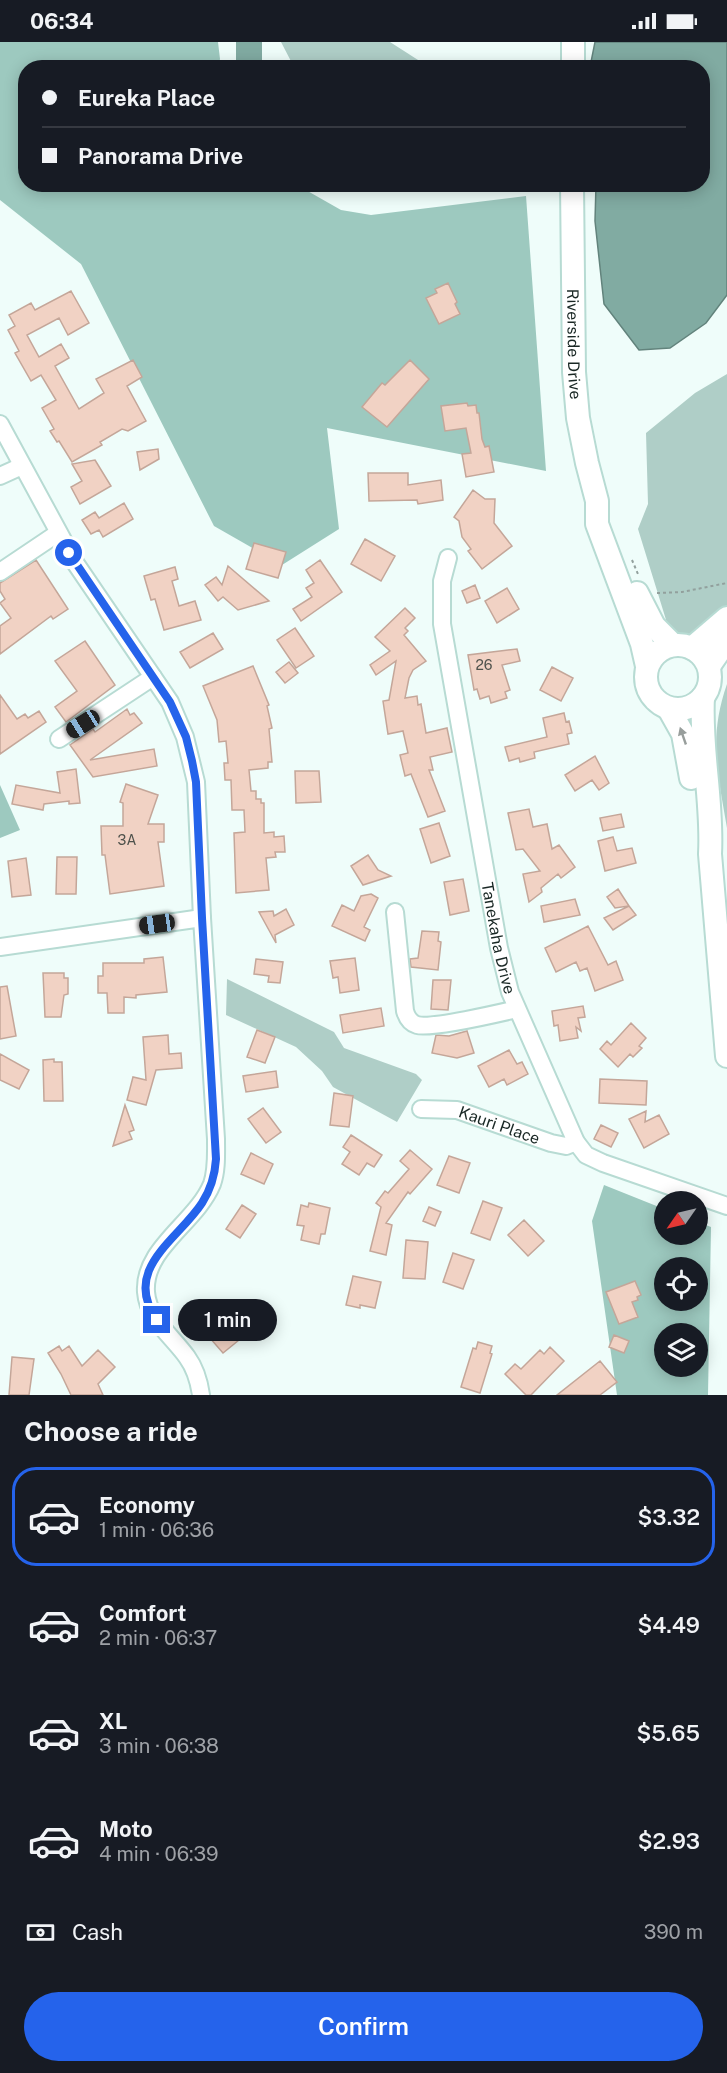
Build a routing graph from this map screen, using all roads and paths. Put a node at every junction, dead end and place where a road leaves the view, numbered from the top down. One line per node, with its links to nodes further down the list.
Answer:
1 (573, 42): 2 (main road)
2 (573, 60)
3 (572, 192): 7 (main road, Riverside Drive)
4 (0, 424): 5 (street)
5 (22, 466): 6 (street); 8 (street)
6 (0, 477)
7 (597, 501): 17 (main road, Riverside Drive); 18 (main road, Riverside Drive)
8 (58, 533): 11 (street); 20 (street)
9 (448, 558): 28 (street, Tanekaha Drive)
10 (632, 560): 12 (path)
11 (0, 572)
12 (639, 577)
13 (727, 583): 14 (path)
14 (652, 593)
15 (727, 618): 17 (main road)
16 (727, 640): 19 (main road)
17 (682, 646): 18 (main road); 19 (main road)
18 (647, 666): 22 (main road)
19 (709, 666): 21 (main road)
20 (153, 677): 23 (street); 26 (street)
21 (703, 697): 22 (main road); 24 (main road)
22 (669, 709): 24 (main road, one-way to 22)
23 (59, 739)
24 (710, 854): 29 (main road)
25 (395, 912): 28 (street)
26 (202, 918): 27 (street); 33 (street)
27 (0, 947)
28 (517, 1009): 31 (street, Tanekaha Drive)
29 (727, 1056)
30 (421, 1109): 31 (street, Kauri Place)
31 (576, 1143): 32 (street, Tanekaha Drive)
32 (727, 1206)
33 (201, 1395)

